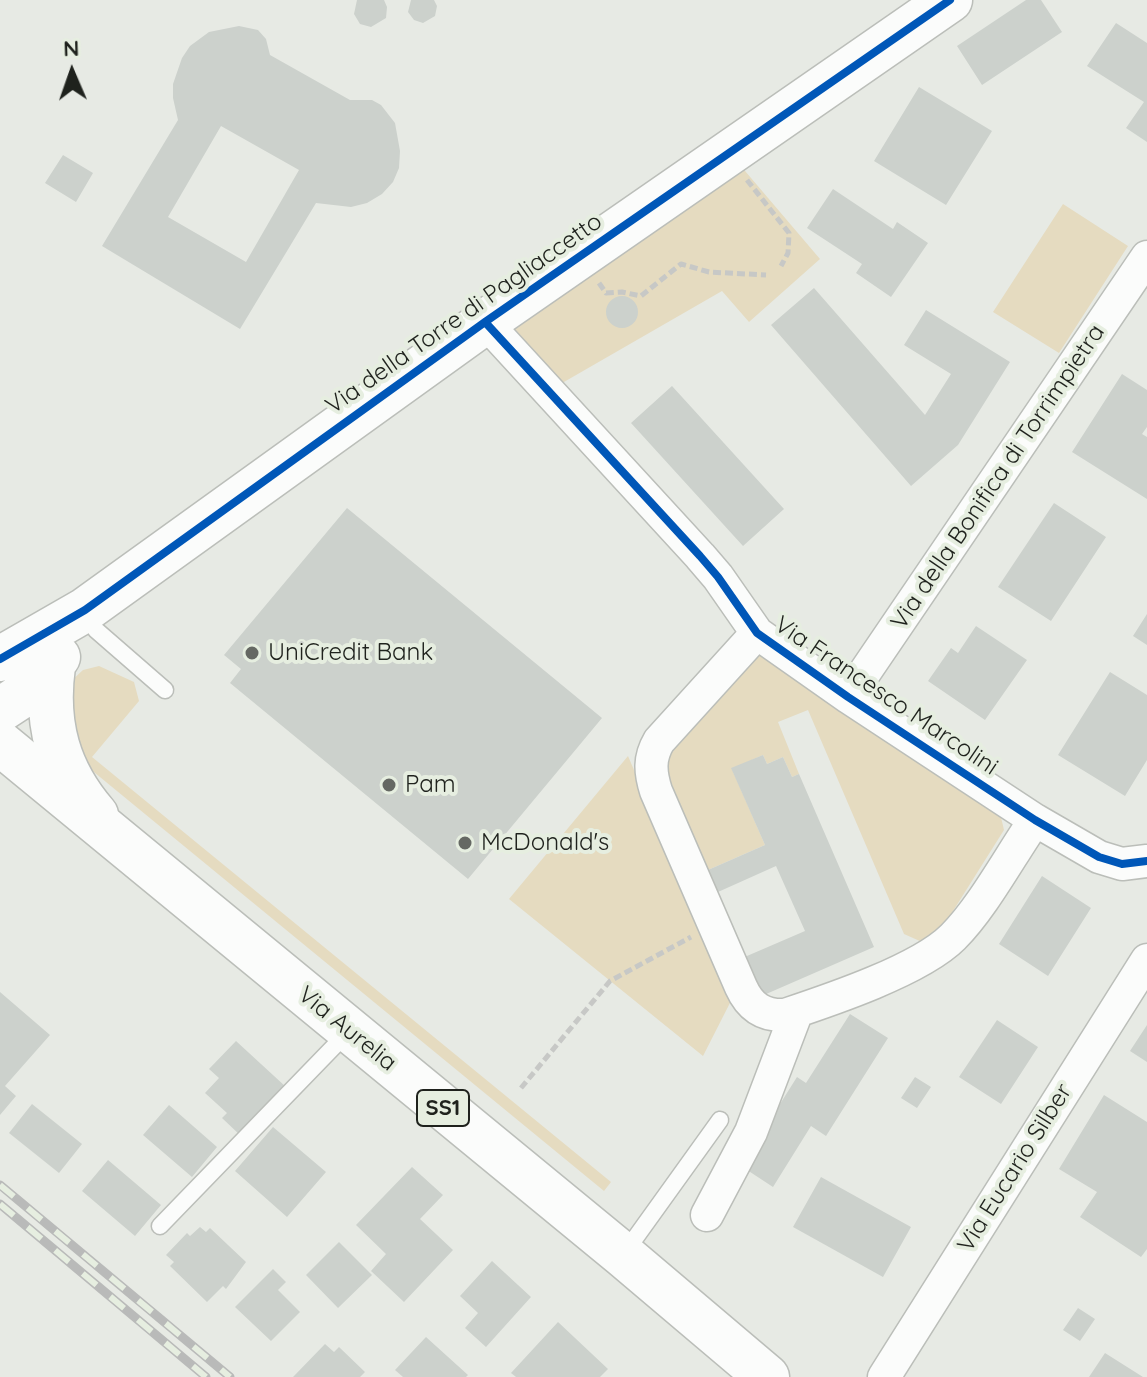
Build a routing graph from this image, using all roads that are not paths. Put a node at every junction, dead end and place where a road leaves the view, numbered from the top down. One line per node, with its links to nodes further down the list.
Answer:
1 (950, 0): 3 (street, Via della Torre di Pagliaccetto)
2 (1147, 257): 9 (street, Via della Bonifica di Torrimpietra)
3 (485, 322): 4 (street, Via della Torre di Pagliaccetto); 5 (street, Via Francesco Marcolini)
4 (85, 610): 6 (street, Via della Torre di Pagliaccetto); 7 (street, Via della Torre di Pagliaccetto); 8 (lane)
5 (757, 633): 9 (street, Via Francesco Marcolini); 16 (street)
6 (0, 659)
7 (53, 666): 10 (street, Via della Torre di Pagliaccetto); 13 (street, Via della Torre di Pagliaccetto)
8 (165, 690)
9 (848, 697): 12 (street, Via Francesco Marcolini)
10 (0, 710)
11 (0, 743): 13 (street, Via Aurelia / SS1)
12 (1035, 820): 14 (street, Via Francesco Marcolini); 16 (street)
13 (118, 840): 17 (street, Via Aurelia / SS1)
14 (1147, 861)
15 (1147, 960): 23 (street, Via Eucario Silber)
16 (797, 1011): 19 (street)
17 (350, 1031): 20 (lane); 21 (street, Via Aurelia / SS1)
18 (720, 1120): 21 (lane)
19 (707, 1215)
20 (160, 1226)
21 (623, 1255): 22 (street, Via Aurelia / SS1)
22 (767, 1377)
23 (884, 1377)

